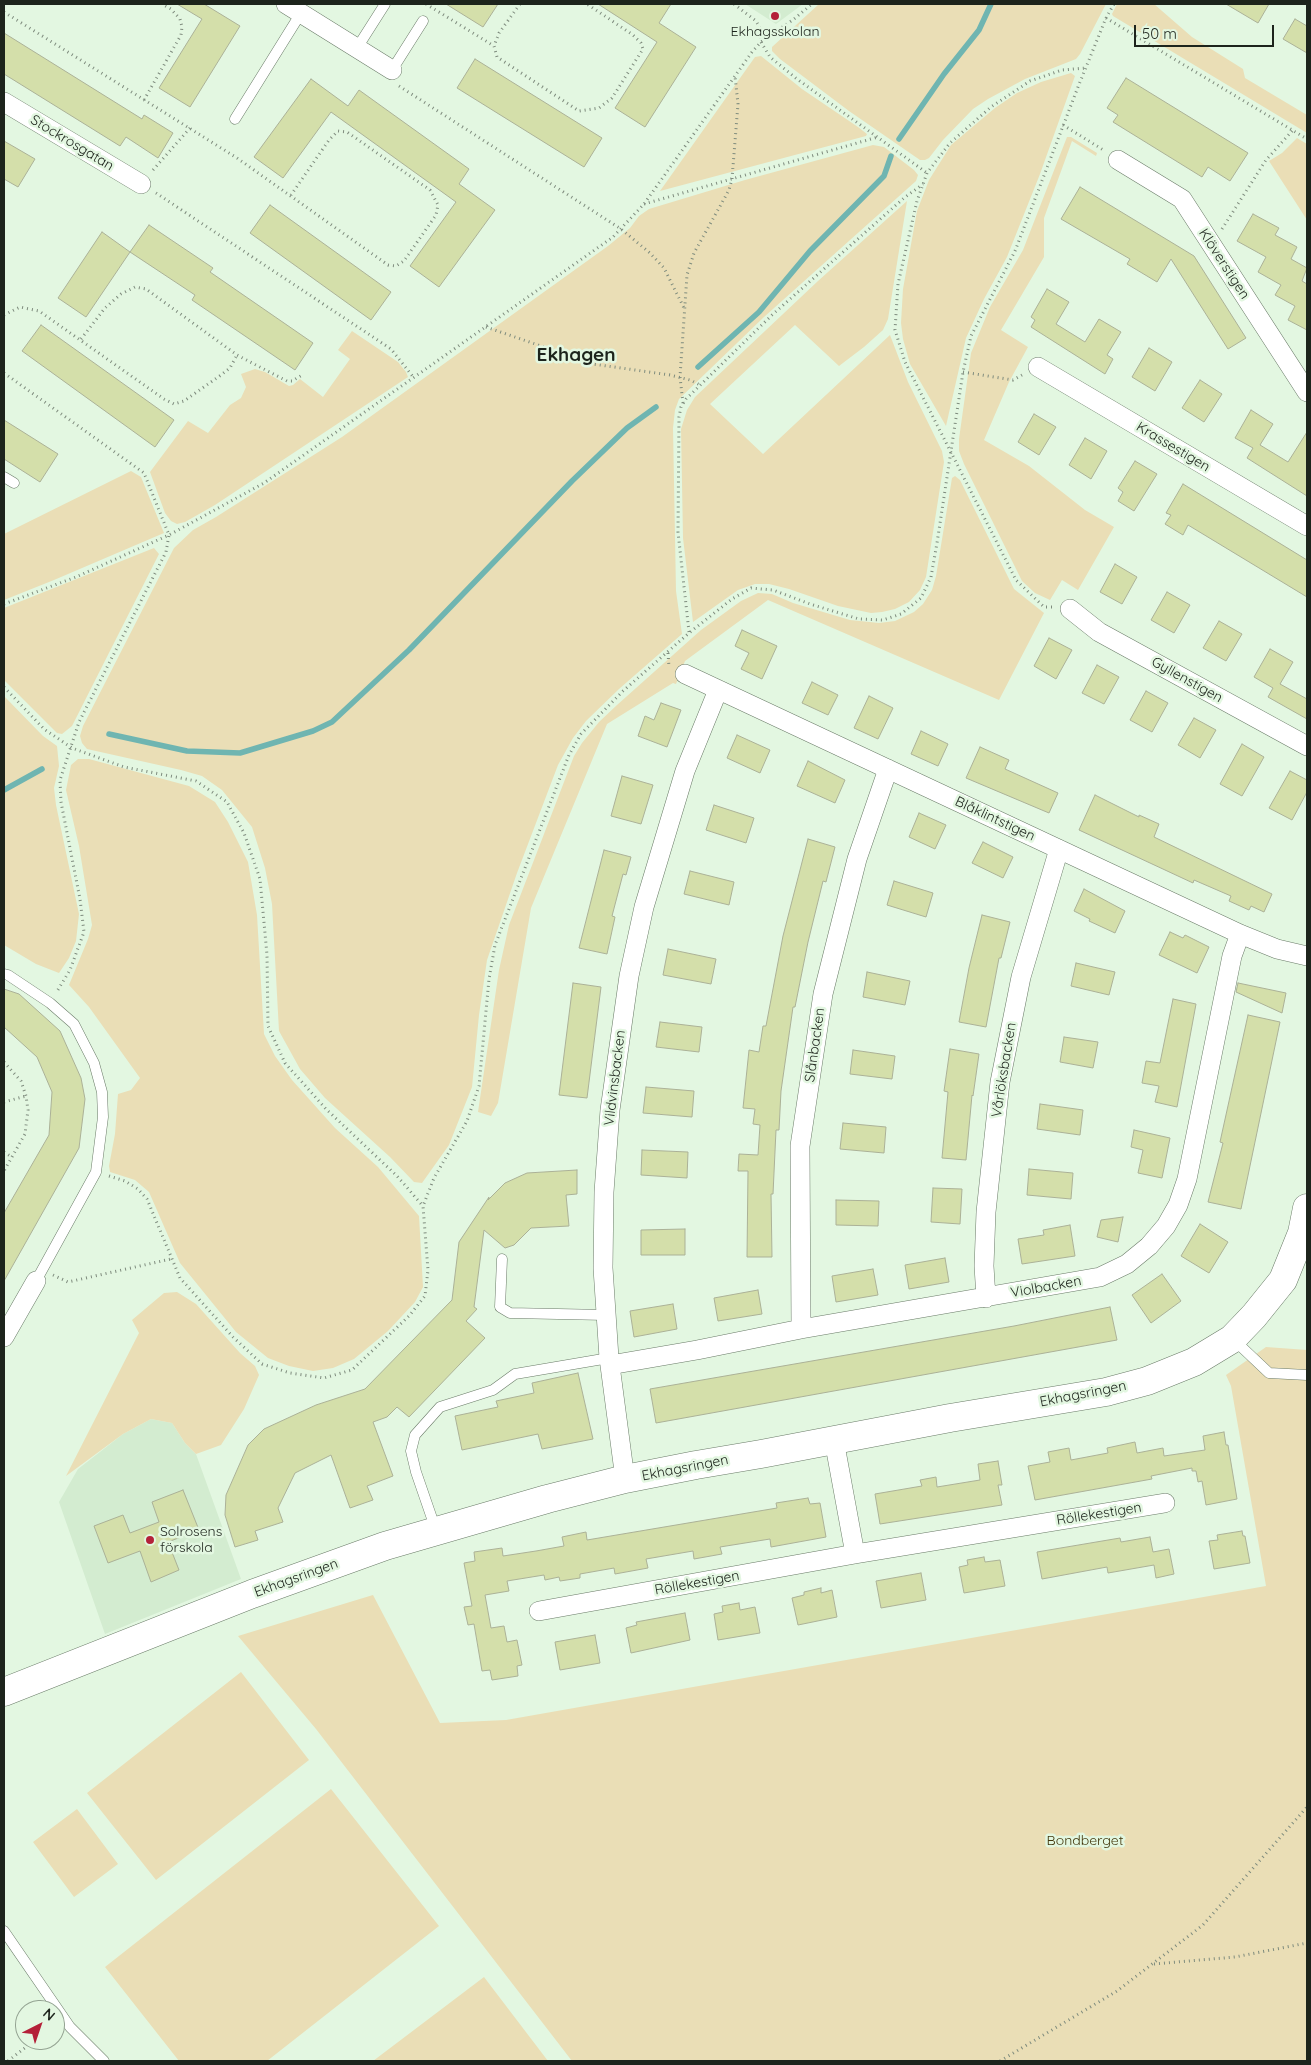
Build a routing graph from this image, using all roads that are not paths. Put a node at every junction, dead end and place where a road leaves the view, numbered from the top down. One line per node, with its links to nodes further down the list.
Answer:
1 (385, 4): 4 (lane)
2 (293, 8): 4 (street); 7 (lane)
3 (423, 20): 5 (lane)
4 (358, 48): 5 (street)
5 (392, 70)
6 (4, 102): 9 (street, Stockrosgatan)
7 (235, 119)
8 (1118, 160): 11 (street, Klöverstigen)
9 (141, 184)
10 (1038, 367): 14 (street, Krassestigen)
11 (1307, 392)
12 (4, 477): 13 (lane)
13 (14, 483)
14 (1307, 526)
15 (1070, 609): 18 (street, Gyllenstigen)
16 (685, 674): 17 (street, Blåklintstigen)
17 (718, 690): 19 (street, Blåklintstigen); 28 (street, Vildvinsbacken)
18 (1307, 746)
19 (888, 769): 20 (street, Blåklintstigen); 29 (street, Slånbacken)
20 (1059, 849): 21 (street, Blåklintstigen); 27 (street, Vårlöksbacken)
21 (1240, 934): 22 (street, Blåklintstigen); 27 (street, Violbacken)
22 (1307, 956)
23 (4, 974): 26 (lane)
24 (1307, 1208): 31 (street, Ekhagsringen)
25 (502, 1259): 28 (lane)
26 (39, 1275): 30 (street)
27 (986, 1298): 29 (street, Violbacken)
28 (606, 1316): 32 (street, Vildvinsbacken)
29 (801, 1329): 32 (street, Violbacken)
30 (4, 1337)
31 (1232, 1339): 33 (lane); 34 (street, Ekhagsringen)
32 (609, 1361): 35 (street, Vildvinsbacken); 37 (lane)
33 (1307, 1375)
34 (834, 1440): 35 (street, Ekhagsringen); 38 (street)
35 (625, 1479): 37 (street, Ekhagsringen)
36 (1165, 1502): 38 (street, Röllekestigen)
37 (436, 1530): 40 (street, Ekhagsringen)
38 (855, 1554): 39 (street, Röllekestigen)
39 (539, 1611)
40 (4, 1692)
41 (4, 1931): 42 (lane)
42 (104, 2061)

